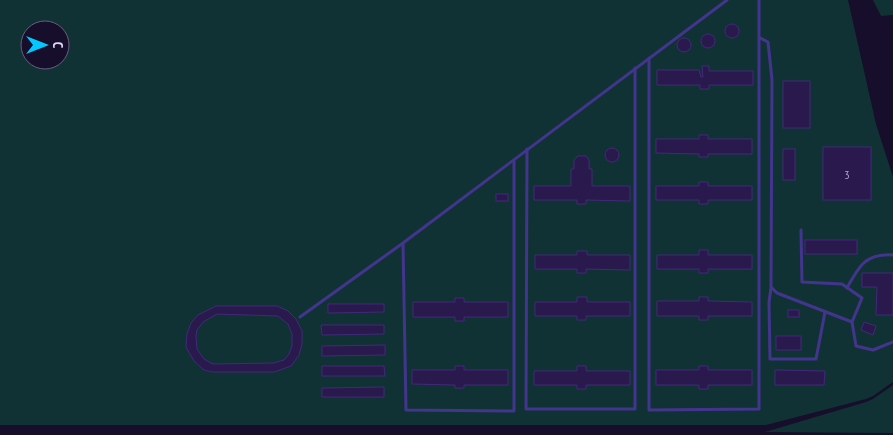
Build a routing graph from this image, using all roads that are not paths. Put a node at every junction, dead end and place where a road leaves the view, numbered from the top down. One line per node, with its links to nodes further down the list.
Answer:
1 (727, 0): 4 (lane)
2 (759, 0): 3 (lane)
3 (760, 38): 4 (lane); 11 (lane)
4 (649, 58): 5 (lane)
5 (635, 68): 6 (lane); 6 (lane)
6 (528, 149): 7 (lane)
7 (514, 160): 9 (lane); 9 (lane)
8 (801, 230): 12 (lane)
9 (404, 243): 14 (lane)
10 (893, 256): 12 (lane)
11 (771, 287): 13 (lane); 13 (lane)
12 (847, 288): 15 (lane)
13 (824, 311): 15 (lane)
14 (300, 317)
15 (852, 322): 16 (lane)
16 (893, 342)

